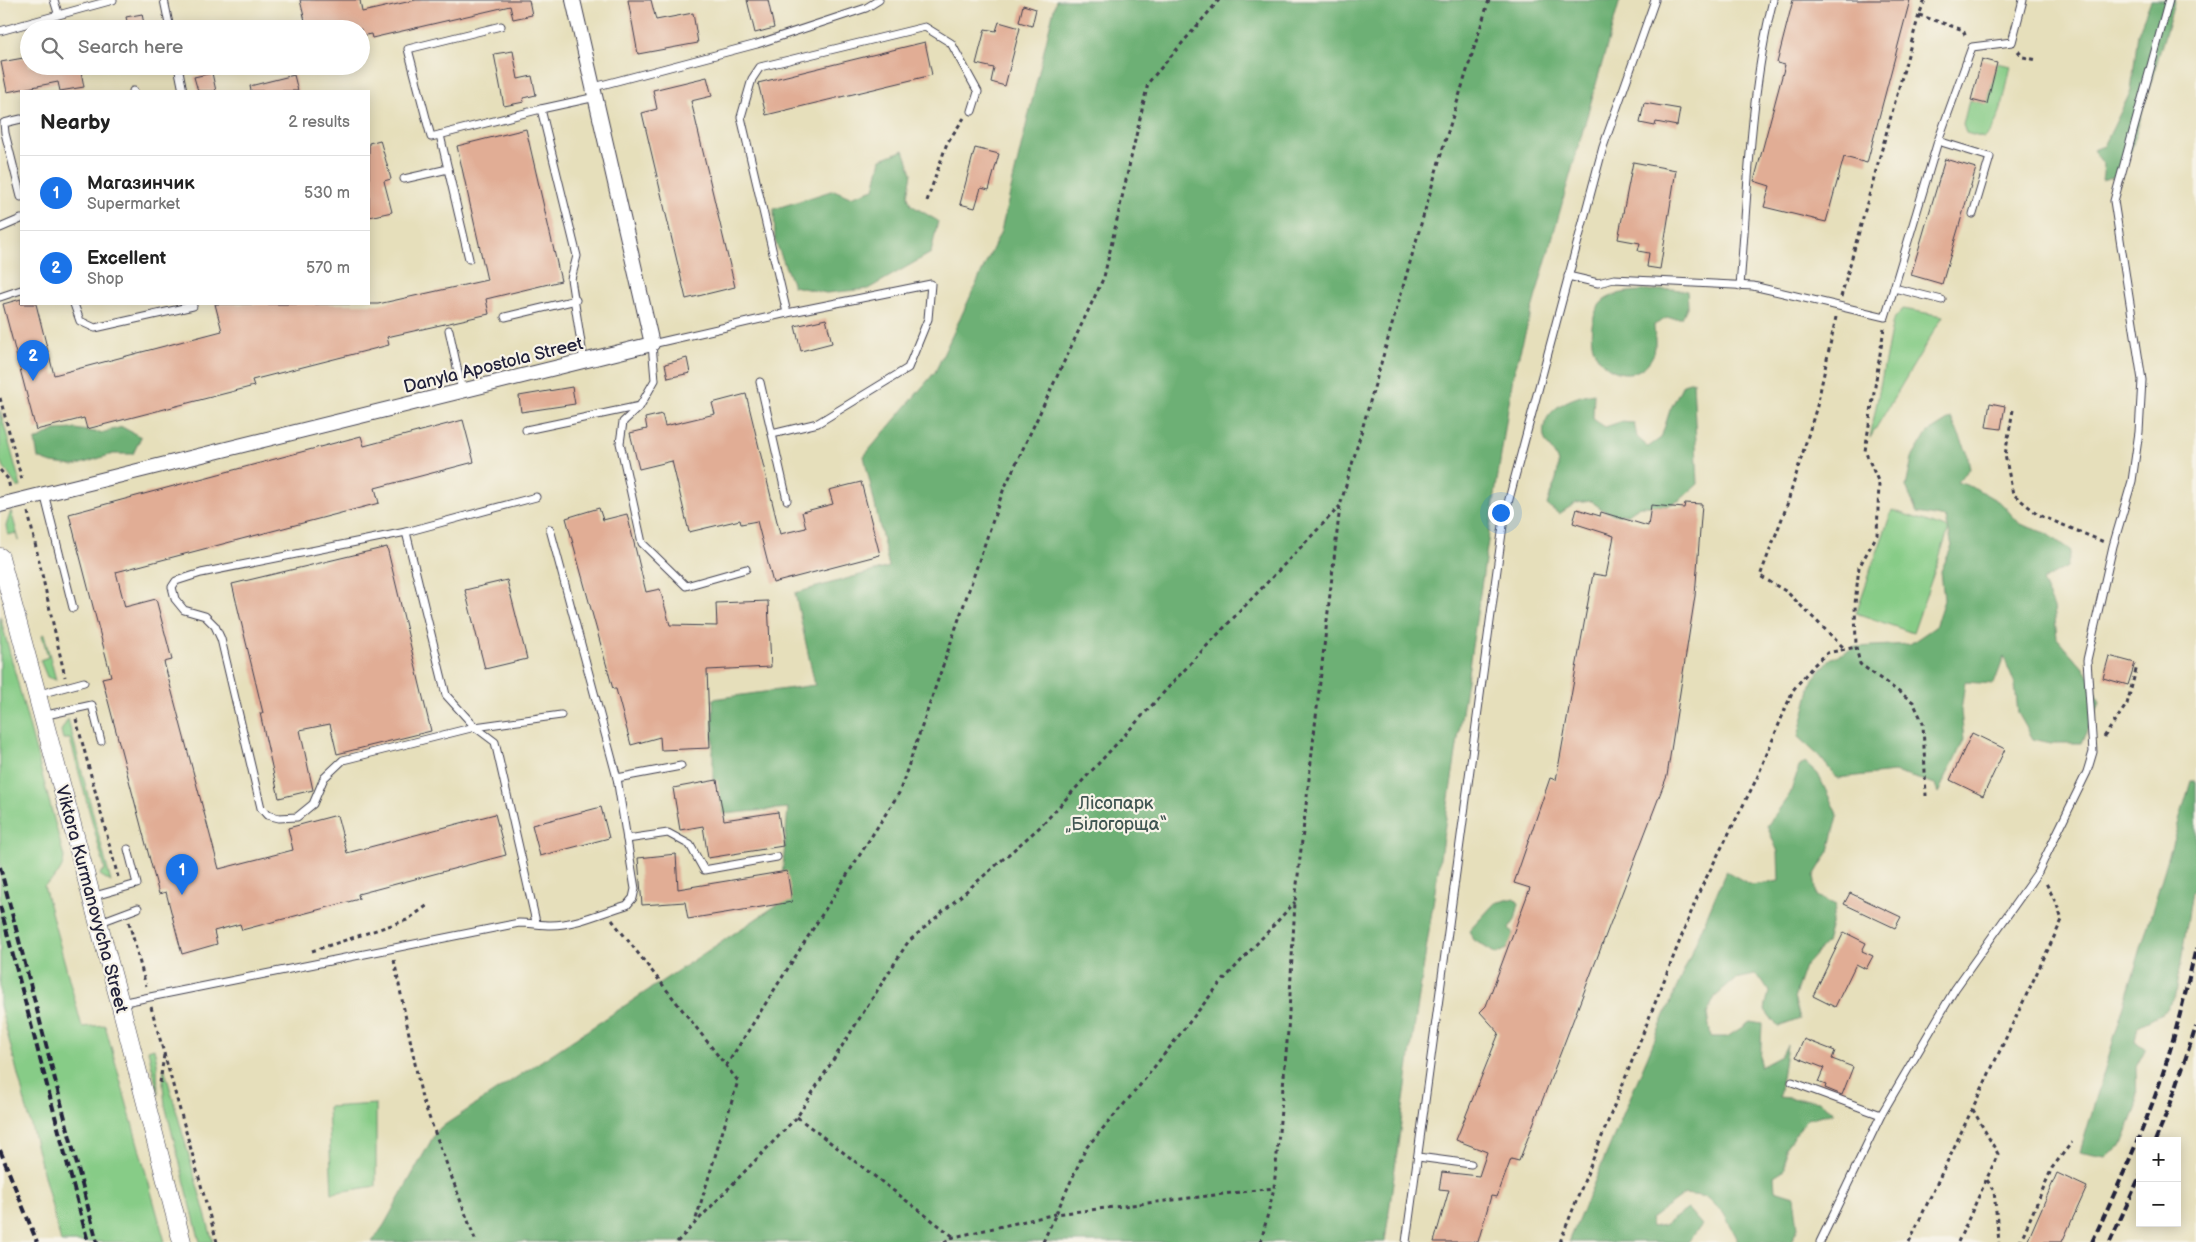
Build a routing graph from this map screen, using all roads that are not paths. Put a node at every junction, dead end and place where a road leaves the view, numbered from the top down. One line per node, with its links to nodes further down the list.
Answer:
1 (54, 0): 10 (lane)
2 (112, 0): 10 (lane)
3 (164, 0): 12 (lane)
4 (573, 0): 18 (street)
5 (879, 0): 18 (lane)
6 (1655, 0): 31 (lane)
7 (1773, 0): 32 (lane)
8 (2023, 0): 23 (lane)
9 (2169, 0): 76 (lane)
10 (58, 14): 11 (lane)
11 (38, 20)
12 (168, 20)
13 (20, 25): 15 (lane)
14 (501, 26): 22 (lane)
15 (0, 31)
16 (180, 75): 17 (lane)
17 (184, 90)
18 (595, 92): 19 (lane); 43 (street)
19 (541, 108): 22 (lane); 36 (lane)
20 (972, 112): 40 (lane)
21 (20, 119): 26 (lane)
22 (440, 135): 24 (lane)
23 (1938, 141): 27 (lane); 33 (lane)
24 (448, 169): 25 (lane); 30 (lane)
25 (404, 178)
26 (20, 193)
27 (1973, 214)
28 (20, 219): 29 (lane)
29 (0, 228)
30 (469, 259)
31 (1568, 276): 32 (lane); 77 (lane)
32 (1740, 286): 33 (lane)
33 (1894, 288): 37 (lane)
34 (20, 290): 35 (lane)
35 (0, 297)
36 (576, 300): 41 (lane); 44 (lane)
37 (1942, 300)
38 (74, 305): 39 (lane)
39 (193, 306)
40 (787, 313): 43 (lane); 49 (lane)
41 (505, 317)
42 (449, 330): 46 (lane)
43 (652, 344): 44 (street, Danyla Apostola Street); 47 (lane)
44 (584, 362): 46 (street, Danyla Apostola Street)
45 (760, 382): 49 (lane)
46 (462, 392): 50 (street, Danyla Apostola Street)
47 (640, 406): 48 (lane); 57 (lane)
48 (526, 430)
49 (772, 434): 52 (lane)
50 (44, 493): 53 (street, Danyla Apostola Street); 58 (lane)
51 (536, 497): 55 (lane)
52 (788, 500)
53 (0, 505)
54 (550, 529): 66 (lane)
55 (406, 532): 63 (lane); 63 (lane)
56 (0, 557): 60 (street, Viktora Kurmanovycha Street)
57 (746, 569)
58 (73, 608)
59 (84, 682): 60 (lane)
60 (36, 695): 62 (street, Viktora Kurmanovycha Street)
61 (561, 715): 63 (lane)
62 (42, 716): 64 (lane); 70 (street, Viktora Kurmanovycha Street)
63 (475, 727): 72 (lane)
64 (101, 741)
65 (681, 766): 66 (lane)
66 (617, 778): 67 (lane)
67 (627, 839): 69 (lane); 72 (lane)
68 (128, 849): 70 (lane)
69 (778, 857)
70 (91, 897): 73 (street, Viktora Kurmanovycha Street)
71 (138, 908): 73 (lane)
72 (536, 922): 74 (lane)
73 (98, 923): 74 (street, Viktora Kurmanovycha Street)
74 (120, 1003): 79 (street, Viktora Kurmanovycha Street)
75 (1792, 1082): 76 (lane)
76 (1881, 1115): 81 (lane)
77 (1418, 1157): 78 (lane); 80 (lane)
78 (1471, 1164)
79 (182, 1242)
80 (1406, 1242)
81 (1820, 1242)

